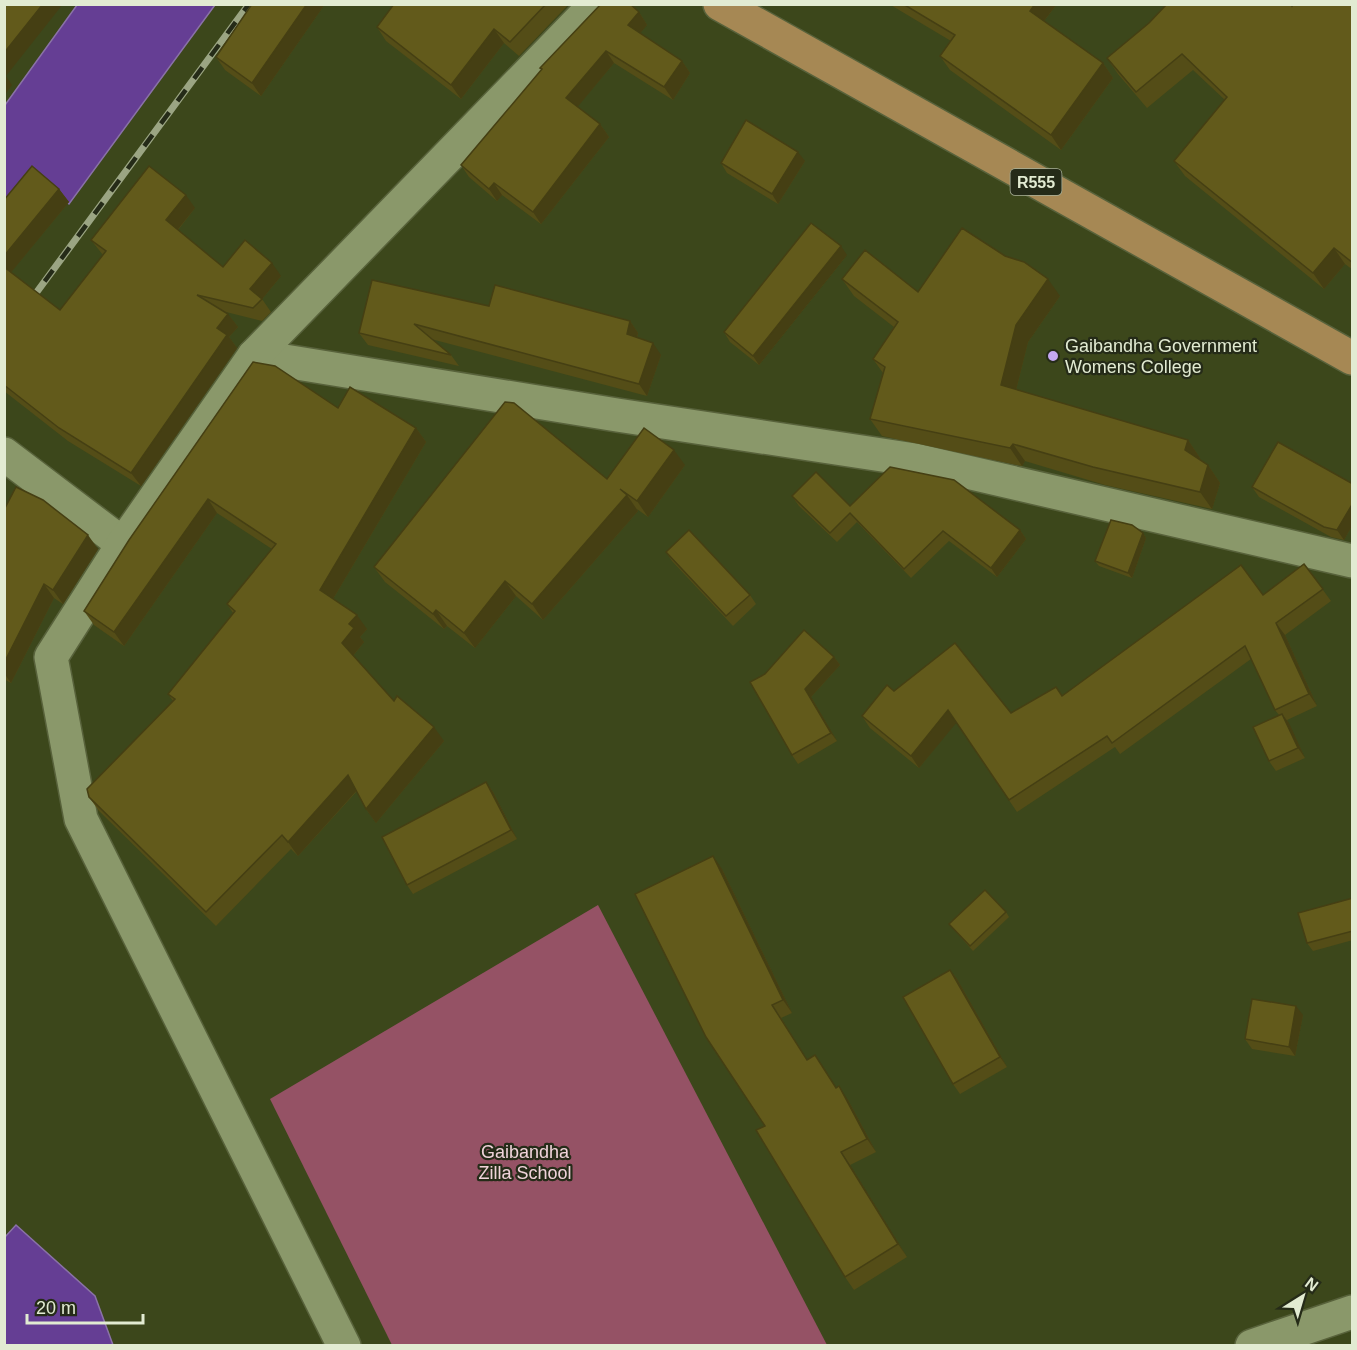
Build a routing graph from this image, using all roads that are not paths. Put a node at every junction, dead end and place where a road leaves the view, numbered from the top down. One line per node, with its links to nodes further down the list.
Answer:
1 (596, 4): 3 (street)
2 (720, 4): 4 (main road, R555)
3 (254, 356): 6 (street); 7 (street)
4 (1353, 358)
5 (4, 454): 6 (street)
6 (123, 544): 9 (street)
7 (1353, 561)
8 (1353, 1312): 10 (street)
9 (344, 1346)
10 (1252, 1346)

